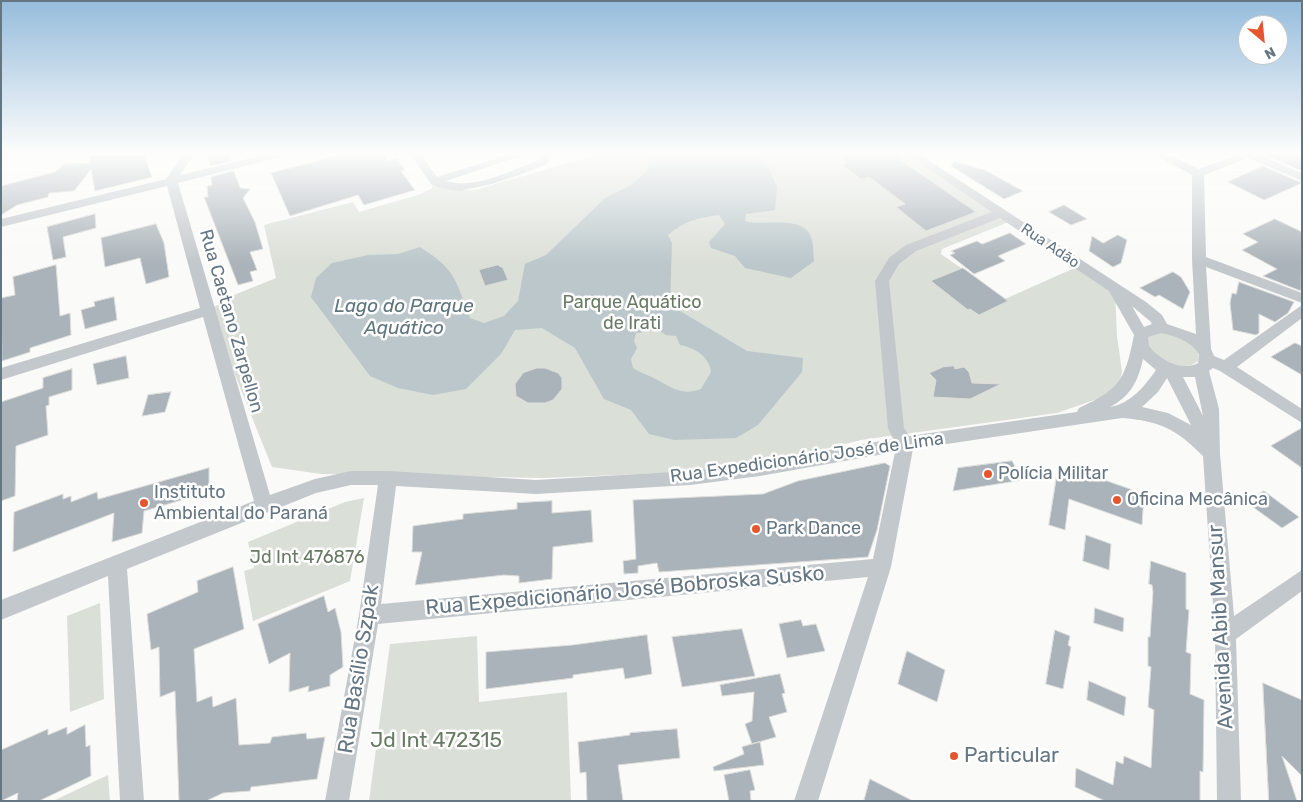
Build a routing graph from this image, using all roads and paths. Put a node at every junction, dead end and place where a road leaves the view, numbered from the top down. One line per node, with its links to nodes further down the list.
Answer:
1 (135, 189): 6 (street)
2 (174, 189): 11 (street, Rua Caetano Zarpellon)
3 (965, 189): 5 (street, Rua Adão)
4 (1198, 189): 7 (street, Avenida Abib Mansur)
5 (1001, 213): 8 (street, Rua Adão); 22 (street)
6 (1, 224)
7 (1198, 259): 9 (street); 10 (street, Avenida Abib Mansur)
8 (1116, 290): 13 (street, Rua Adão); 14 (street, Rua Adão)
9 (1302, 298)
10 (1202, 309): 13 (street); 15 (street, Avenida Abib Mansur)
11 (209, 310): 18 (street); 25 (street, Rua Caetano Zarpellon)
12 (1302, 310): 16 (street)
13 (1166, 329): 14 (street); 15 (street)
14 (1140, 338): 17 (street, Rua Adão); 21 (street, Rua Expedicionário José de Lima)
15 (1204, 359): 16 (street); 17 (street); 23 (street, Avenida Abib Mansur)
16 (1226, 367): 20 (street)
17 (1169, 368): 19 (street, Rua Expedicionário José de Lima); 23 (street, Avenida Abib Mansur)
18 (1, 374)
19 (1122, 412): 21 (street, Rua Expedicionário José de Lima); 23 (street)
20 (1302, 416)
21 (1067, 420): 22 (street, Rua Expedicionário José de Lima)
22 (905, 444): 24 (street, Rua Expedicionário José de Lima); 27 (street)
23 (1211, 454): 31 (street, Avenida Abib Mansur)
24 (388, 478): 25 (street, Rua Expedicionário José de Lima); 30 (street, Rua Basílio Szpak)
25 (264, 505): 26 (street, Rua Expedicionário José de Lima)
26 (117, 564): 29 (street, Rua Expedicionário José de Lima); 32 (street)
27 (881, 566): 30 (street, Rua Expedicionário José Bobroska Susko); 34 (street)
28 (1302, 579): 31 (street)
29 (1, 610)
30 (369, 614): 33 (street, Rua Basílio Szpak)
31 (1225, 634): 35 (street, Avenida Abib Mansur)
32 (132, 801)
33 (337, 801)
34 (806, 801)
35 (1228, 801)

